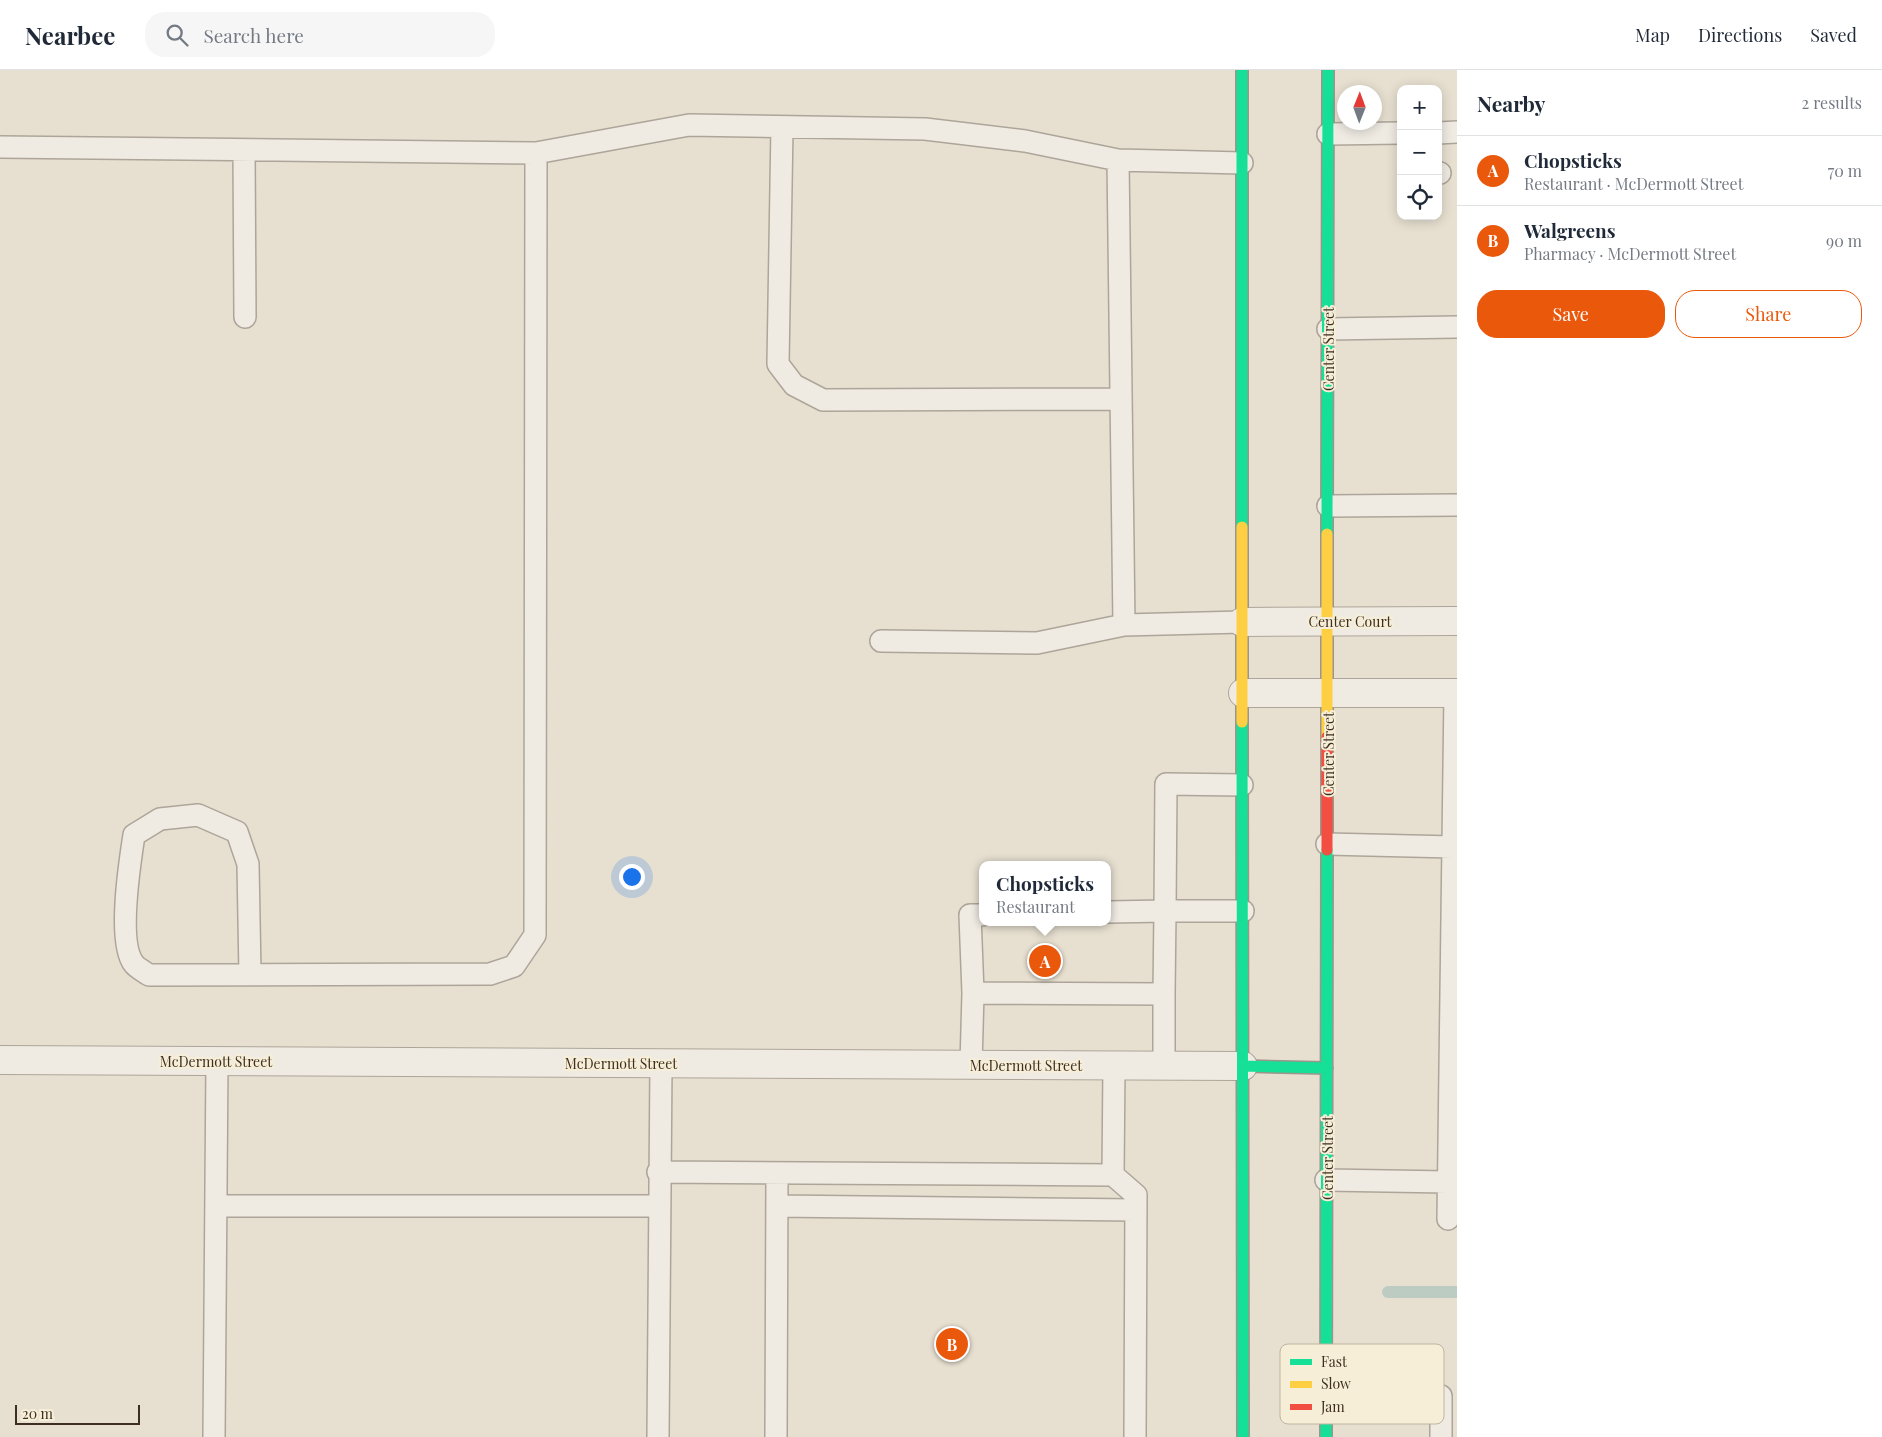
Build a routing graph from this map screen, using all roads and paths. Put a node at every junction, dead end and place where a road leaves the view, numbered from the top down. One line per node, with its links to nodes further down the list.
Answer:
1 (1242, 70): 12 (main road)
2 (1328, 70): 7 (main road, Center Street)
3 (782, 127): 10 (lane); 11 (lane); 16 (lane)
4 (1442, 132): 5 (lane)
5 (1457, 132)
6 (1397, 133): 7 (lane)
7 (1328, 134): 15 (main road, Center Street)
8 (0, 147): 9 (lane)
9 (244, 150): 10 (lane); 13 (lane)
10 (536, 153): 34 (lane)
11 (1118, 160): 12 (lane); 16 (lane)
12 (1242, 163): 21 (main road)
13 (245, 317)
14 (1457, 327): 15 (lane)
15 (1328, 329): 18 (main road, Center Street)
16 (1121, 400): 22 (lane)
17 (1457, 505): 18 (lane)
18 (1328, 506): 19 (main road, Center Street)
19 (1328, 621): 20 (street, Center Court); 21 (street, Center Court); 25 (main road, Center Street)
20 (1457, 621)
21 (1242, 622): 22 (lane); 24 (main road)
22 (1124, 625): 23 (lane)
23 (881, 641)
24 (1243, 693): 25 (street); 27 (main road)
25 (1328, 693): 26 (street); 28 (main road, Center Street)
26 (1456, 693): 29 (lane)
27 (1242, 785): 30 (lane); 31 (main road)
28 (1327, 844): 29 (lane); 44 (main road, Center Street)
29 (1452, 847): 49 (lane)
30 (1165, 911): 31 (lane); 32 (lane); 36 (lane)
31 (1243, 911): 43 (main road)
32 (1111, 912)
33 (979, 915): 35 (lane)
34 (250, 975): 34 (lane)
35 (973, 994): 36 (lane); 40 (lane)
36 (1164, 994): 42 (lane)
37 (0, 1060): 38 (street, McDermott Street)
38 (217, 1061): 39 (street, McDermott Street); 50 (lane)
39 (661, 1064): 40 (street, McDermott Street); 45 (lane)
40 (971, 1065): 41 (street, McDermott Street)
41 (1114, 1065): 42 (street, McDermott Street); 47 (lane)
42 (1164, 1065): 43 (street, McDermott Street)
43 (1243, 1066): 44 (main road); 64 (main road)
44 (1327, 1068): 48 (main road, Center Street)
45 (658, 1172): 46 (lane); 51 (lane)
46 (777, 1173): 47 (lane); 52 (lane)
47 (1113, 1175): 53 (lane)
48 (1326, 1180): 49 (lane); 55 (main road, Center Street)
49 (1448, 1182): 54 (lane)
50 (216, 1206): 51 (lane); 60 (lane)
51 (658, 1206): 61 (lane)
52 (777, 1206): 53 (lane); 62 (lane)
53 (1136, 1210): 63 (lane)
54 (1448, 1219)
55 (1326, 1344)
56 (1449, 1391): 57 (lane)
57 (1444, 1420)
58 (1326, 1424): 65 (main road, Center Street)
59 (1443, 1424): 66 (lane)
60 (214, 1437)
61 (658, 1437)
62 (776, 1437)
63 (1134, 1437)
64 (1244, 1437)
65 (1326, 1437)
66 (1441, 1437)

